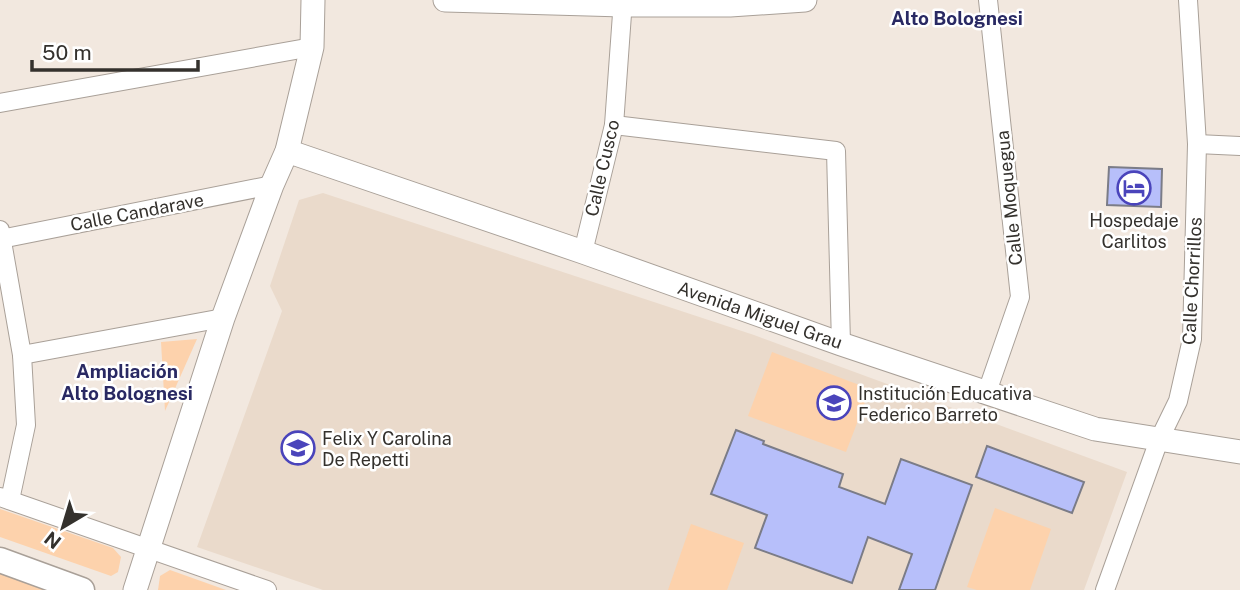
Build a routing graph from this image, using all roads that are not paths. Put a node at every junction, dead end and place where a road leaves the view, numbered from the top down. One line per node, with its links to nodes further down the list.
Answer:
1 (313, 0): 7 (street)
2 (445, 0): 6 (street)
3 (805, 0): 6 (street)
4 (988, 0): 19 (street, Calle Moquegua)
5 (1188, 0): 10 (street, Calle Chorrillos)
6 (623, 3): 9 (street, Calle Cusco)
7 (312, 47): 8 (street); 12 (street)
8 (0, 103)
9 (614, 125): 15 (street, Calle Cusco); 17 (street)
10 (1197, 144): 11 (street); 20 (street, Calle Chorrillos)
11 (1240, 145)
12 (287, 151): 13 (street); 15 (street, Avenida Miguel Grau)
13 (272, 185): 14 (street, Calle Candarave); 16 (street)
14 (1, 234): 18 (street)
15 (583, 252): 17 (street, Avenida Miguel Grau)
16 (223, 318): 18 (street); 23 (street)
17 (841, 344): 19 (street, Avenida Miguel Grau)
18 (22, 355): 22 (street)
19 (987, 392): 20 (street, Avenida Miguel Grau)
20 (1159, 440): 21 (street, Avenida Miguel Grau); 28 (street, Calle Chorrillos)
21 (1240, 452)
22 (5, 498): 23 (street)
23 (149, 549): 26 (street); 27 (street)
24 (0, 561): 25 (main road)
25 (82, 590)
26 (135, 590)
27 (267, 590)
28 (1105, 590)

